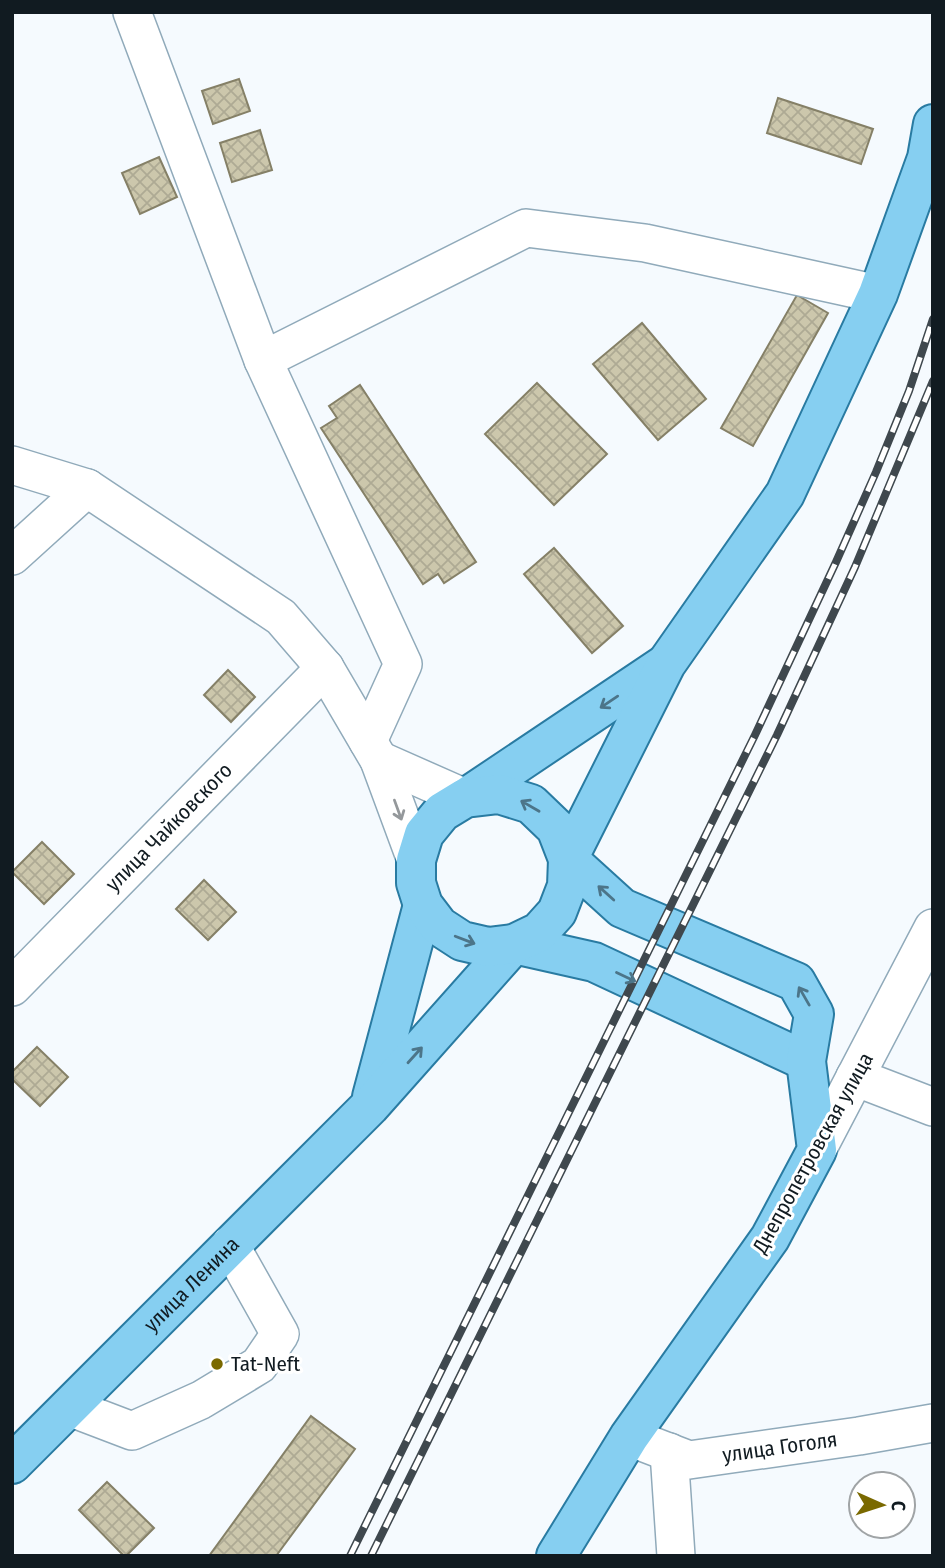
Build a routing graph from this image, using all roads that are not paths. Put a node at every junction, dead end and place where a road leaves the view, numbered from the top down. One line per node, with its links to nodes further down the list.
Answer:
1 (132, 12): 4 (street)
2 (933, 124): 3 (main road)
3 (878, 294): 4 (street); 8 (main road)
4 (263, 360): 10 (street)
5 (12, 465): 6 (street)
6 (88, 488): 7 (street); 9 (street)
7 (12, 556)
8 (666, 664): 11 (main road, one-way to 11); 12 (main road)
9 (325, 668): 10 (street); 18 (street, улица Чайковского)
10 (374, 750): 11 (street); 13 (street, one-way to 13)
11 (465, 798): 12 (main road, one-way to 11); 13 (main road)
12 (568, 859): 16 (main road); 19 (main road, one-way to 12)
13 (416, 860): 14 (main road)
14 (424, 905): 16 (main road, one-way to 16); 21 (main road)
15 (933, 928): 17 (street, Днепропетровская улица)
16 (514, 944): 19 (main road, one-way to 19); 21 (main road, улица Ленина, one-way to 16)
17 (918, 981): 20 (street, Днепропетровская улица)
18 (12, 987)
19 (806, 1061): 23 (main road)
20 (855, 1077): 22 (street); 23 (street, Днепропетровская улица)
21 (370, 1106): 24 (main road, улица Ленина)
22 (933, 1107)
23 (817, 1150): 27 (main road, Днепропетровская улица)
24 (230, 1245): 25 (main road, улица Ленина); 25 (street)
25 (69, 1407): 29 (main road, улица Ленина)
26 (933, 1423): 28 (street, улица Гоголя)
27 (629, 1437): 28 (street, улица Гоголя); 30 (main road, Днепропетровская улица)
28 (669, 1452): 31 (street)
29 (12, 1464)
30 (556, 1556)
31 (676, 1556)

